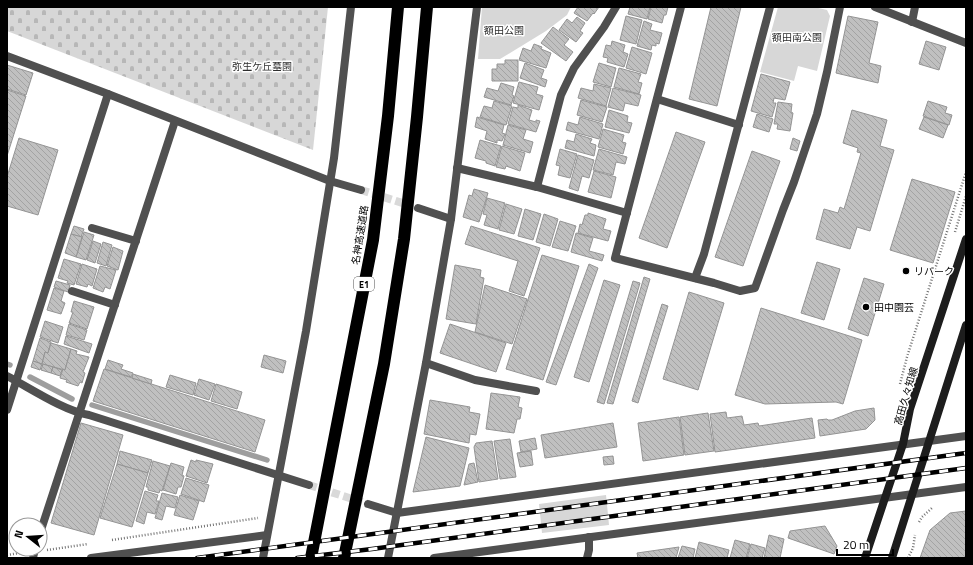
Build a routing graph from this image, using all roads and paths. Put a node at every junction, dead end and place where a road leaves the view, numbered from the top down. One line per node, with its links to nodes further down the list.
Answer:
1 (351, 7): 20 (street)
2 (398, 7): 62 (highway, 名神高速道路 / E1)
3 (427, 7): 63 (highway)
4 (477, 7): 18 (street)
5 (616, 7): 21 (street)
6 (681, 7): 15 (street)
7 (770, 7): 17 (street)
8 (840, 7): 29 (street)
9 (875, 7): 11 (street)
10 (915, 7): 11 (street)
11 (912, 22): 12 (street)
12 (966, 42)
13 (7, 56): 14 (street)
14 (108, 94): 16 (street); 35 (street)
15 (657, 98): 17 (street); 24 (street)
16 (175, 121): 20 (street); 28 (street)
17 (739, 125): 29 (street)
18 (457, 168): 21 (street); 25 (street)
19 (966, 172): 36 (path)
20 (330, 181): 22 (street); 43 (street)
21 (537, 187): 24 (street)
22 (362, 190)
23 (418, 208): 25 (street)
24 (627, 213): 29 (street)
25 (451, 219): 33 (street)
26 (92, 228): 28 (street)
27 (966, 239): 42 (main road, 高田久々知線)
28 (136, 241): 31 (street)
29 (695, 278)
30 (72, 291): 31 (street)
31 (115, 305): 39 (street)
32 (966, 325): 41 (main road)
33 (426, 363): 37 (street); 50 (street)
34 (7, 376): 35 (street)
35 (17, 381): 38 (street); 39 (street)
36 (900, 384)
37 (536, 391)
38 (7, 410)
39 (80, 413): 43 (street); 51 (street)
40 (966, 436): 41 (street)
41 (930, 441): 42 (street); 46 (main road)
42 (902, 444): 47 (main road, 高田久々知線); 50 (street)
43 (278, 475): 44 (street); 55 (street)
44 (309, 485)
45 (966, 487): 46 (street)
46 (913, 494): 47 (street); 68 (main road)
47 (884, 497): 56 (street); 67 (main road, 高田久々知線)
48 (368, 504): 50 (street)
49 (932, 508): 53 (path)
50 (397, 513): 64 (street)
51 (45, 517)
52 (260, 517): 57 (path)
53 (917, 526)
54 (916, 530): 69 (path)
55 (267, 535): 60 (street); 61 (street)
56 (589, 537): 65 (street); 66 (street)
57 (105, 541)
58 (89, 543): 59 (path)
59 (48, 550)
60 (91, 558)
61 (263, 558)
62 (312, 558)
63 (344, 558)
64 (388, 558)
65 (434, 558)
66 (587, 558)
67 (865, 558)
68 (892, 558)
69 (908, 558)

